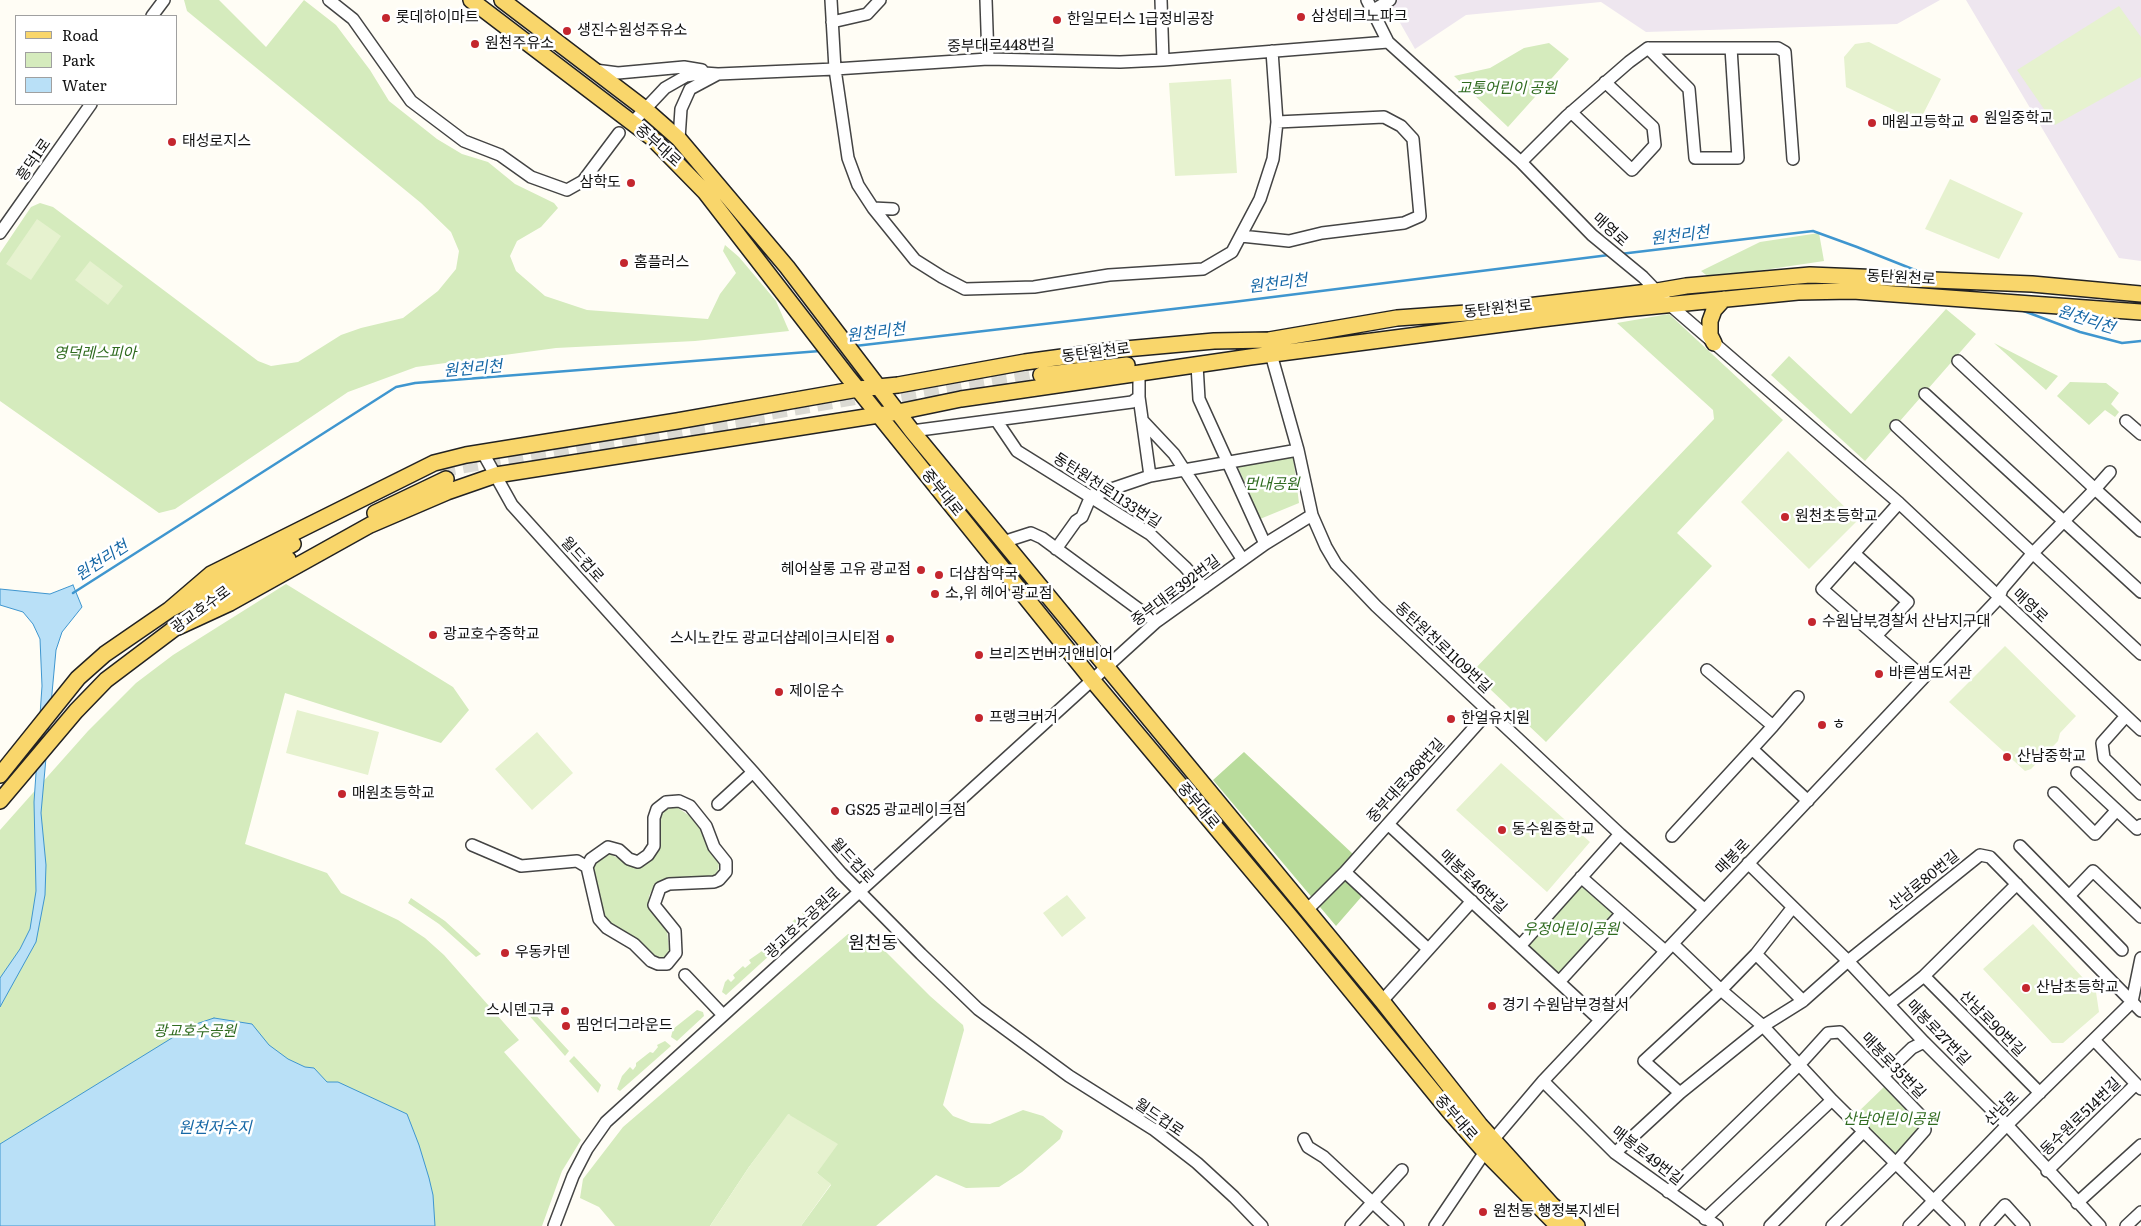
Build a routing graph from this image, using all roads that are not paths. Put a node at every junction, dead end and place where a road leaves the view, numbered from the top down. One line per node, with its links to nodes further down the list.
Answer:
1 (329, 0): 33 (street)
2 (502, 0): 22 (main road, 중부대로)
3 (831, 0): 13 (street)
4 (880, 0): 13 (street)
5 (986, 0): 18 (street)
6 (1161, 0): 19 (street)
7 (1367, 0): 11 (street, 매영로)
8 (1390, 0): 11 (street)
9 (158, 2): 12 (street)
10 (480, 3): 20 (main road, 중부대로)
11 (1372, 11): 14 (street, 매영로)
12 (152, 15)
13 (832, 22): 21 (street)
14 (1388, 42): 17 (street, 중부대로448번길); 36 (street, 매영로)
15 (1648, 48): 16 (street); 16 (street); 24 (street)
16 (1731, 48): 35 (street)
17 (1272, 51): 19 (street, 중부대로448번길); 30 (street)
18 (988, 59): 19 (street, 중부대로448번길); 21 (street, 중부대로448번길)
19 (1162, 60)
20 (554, 63): 25 (main road); 28 (main road, 중부대로)
21 (835, 69): 23 (street, 중부대로448번길); 37 (street)
22 (595, 70): 23 (street); 25 (main road, 중부대로)
23 (718, 74): 27 (street, 중부대로448번길); 34 (street)
24 (1605, 82): 29 (street); 29 (street)
25 (612, 83): 27 (main road, 중부대로)
26 (90, 105): 39 (street, 흥덕1로)
27 (645, 109): 31 (street, 중부대로448번길); 34 (main road, 중부대로)
28 (617, 111): 31 (main road, 중부대로); 33 (street)
29 (1571, 112): 36 (street)
30 (1277, 122): 40 (street); 40 (street)
31 (632, 123): 32 (main road, 중부대로)
32 (645, 132): 33 (street); 53 (main road, 중부대로)
33 (619, 133)
34 (679, 139): 52 (main road, 중부대로)
35 (1793, 159)
36 (1521, 162): 41 (street, 매영로)
37 (873, 208): 38 (street); 40 (street)
38 (893, 209)
39 (0, 233)
40 (1241, 236)
41 (1657, 291): 42 (main road, 동탄원천로); 44 (street, 매영로); 46 (main road, 동탄원천로)
42 (2141, 294)
43 (1724, 299): 44 (main road, 동탄원천로); 45 (main road, 동탄원천로); 47 (main road)
44 (1670, 306): 47 (street, 매영로); 48 (main road, 동탄원천로)
45 (2141, 312)
46 (1268, 340): 48 (street, 동탄원천로1109번길); 48 (main road); 52 (main road, 동탄원천로)
47 (1714, 343): 73 (street, 매영로)
48 (1270, 356): 50 (main road, 동탄원천로); 64 (street, 동탄원천로1109번길)
49 (1958, 361): 71 (street)
50 (1196, 365): 51 (main road, 동탄원천로); 66 (street)
51 (1139, 373): 55 (street); 56 (main road, 동탄원천로)
52 (875, 382): 53 (main road, 동탄원천로); 56 (main road, 중부대로)
53 (853, 383): 57 (main road, 중부대로); 65 (main road, 동탄원천로)
54 (1925, 394): 75 (street)
55 (1139, 397): 58 (street); 59 (street)
56 (898, 412): 57 (main road, 동탄원천로); 62 (main road, 중부대로)
57 (880, 415): 69 (main road, 동탄원천로); 94 (main road, 중부대로)
58 (996, 420): 62 (street); 72 (street, 동탄원천로1133번길)
59 (1142, 420): 67 (street, 중부대로392번길); 70 (street)
60 (2126, 421): 63 (street)
61 (1896, 426): 81 (street)
62 (912, 431): 77 (main road, 중부대로)
63 (2141, 434)
64 (1298, 450): 66 (street); 74 (street, 동탄원천로1109번길)
65 (483, 453): 69 (street, 월드컵로); 86 (main road, 동탄원천로)
66 (1228, 462): 67 (street); 78 (street)
67 (1184, 470): 70 (street); 82 (street, 중부대로392번길)
68 (2110, 472): 71 (street, 매봉로)
69 (496, 475): 88 (main road, 동탄원천로); 101 (street, 월드컵로)
70 (1150, 476): 72 (street)
71 (2095, 489): 75 (street, 매봉로); 76 (street)
72 (1091, 496): 79 (street); 83 (street, 동탄원천로1133번길)
73 (1899, 504): 80 (street); 85 (street, 매영로)
74 (1312, 515): 78 (street, 중부대로392번길); 96 (street, 동탄원천로1109번길)
75 (2064, 520): 81 (street, 매봉로); 84 (street)
76 (2141, 531)
77 (1003, 542): 79 (street); 91 (main road, 중부대로)
78 (1265, 544): 82 (street, 중부대로392번길)
79 (1056, 549): 87 (street)
80 (1855, 554): 89 (street); 89 (street)
81 (2032, 554): 85 (street, 매봉로); 90 (street)
82 (1243, 560): 83 (street, 중부대로392번길)
83 (1204, 588): 87 (street, 중부대로392번길)
84 (2141, 592)
85 (1999, 598): 93 (street, 매봉로); 97 (street, 매영로)
86 (169, 610): 88 (main road, 광교호수로); 103 (main road, 광교호수로)
87 (1156, 622): 91 (street, 중부대로392번길)
88 (178, 627): 106 (main road, 광교호수로)
89 (1876, 636): 93 (street)
90 (2141, 654)
91 (1107, 668): 94 (street, 광교호수공원로); 126 (main road, 중부대로)
92 (1707, 670): 98 (street)
93 (1923, 677): 107 (street, 매봉로)
94 (1093, 681): 121 (street, 광교호수공원로); 158 (main road, 중부대로)
95 (1798, 697): 98 (street)
96 (1489, 711): 110 (street, 중부대로368번길); 112 (street, 동탄원천로1109번길)
97 (2126, 716): 99 (street, 매영로); 105 (street)
98 (1773, 726): 100 (street)
99 (2141, 730)
100 (1752, 749): 107 (street); 113 (street)
101 (753, 772): 108 (street); 121 (street, 월드컵로)
102 (2077, 773): 109 (street)
103 (0, 775)
104 (2054, 793): 109 (street)
105 (2141, 794)
106 (0, 801)
107 (1808, 802): 116 (street, 매봉로)
108 (718, 804)
109 (2116, 811): 111 (street)
110 (1388, 824): 118 (street, 중부대로368번길); 123 (street, 매봉로46번길)
111 (2141, 825)
112 (1620, 834): 119 (street); 125 (street, 동탄원천로1109번길)
113 (1672, 836)
114 (472, 845): 117 (street)
115 (2020, 846): 122 (street)
116 (1748, 863): 124 (street, 매봉로27번길); 125 (street, 매봉로)
117 (587, 867): 117 (street)
118 (1345, 872): 126 (street, 중부대로368번길); 130 (street)
119 (1581, 877): 127 (street); 129 (street)
120 (2017, 884): 135 (street, 산남로80번길); 137 (street); 142 (street, 산남로80번길)
121 (860, 892): 145 (street, 광교호수공원로); 175 (street, 월드컵로)
122 (2069, 896): 128 (street); 132 (street)
123 (1472, 902): 129 (street, 매봉로46번길); 130 (street)
124 (1793, 907): 133 (street); 135 (street, 매봉로27번길)
125 (1704, 909): 131 (street, 매봉로)
126 (1307, 910): 140 (main road, 중부대로)
127 (1622, 913): 131 (street); 138 (street)
128 (2141, 917)
129 (1520, 946): 138 (street, 매봉로46번길)
130 (1428, 948): 140 (street)
131 (1669, 948): 139 (street); 146 (street, 매봉로)
132 (2122, 950)
133 (1756, 954): 139 (street); 141 (street)
134 (2141, 958): 142 (street)
135 (1848, 961): 141 (street); 143 (street, 매봉로27번길)
136 (685, 975): 145 (street)
137 (1924, 976): 143 (street); 154 (street, 산남로90번길)
138 (1559, 982): 146 (street, 매봉로46번길)
139 (1721, 990): 147 (street); 155 (street)
140 (1382, 1001): 157 (main road, 중부대로)
141 (1803, 1001): 147 (street)
142 (2132, 1002): 144 (street, 산남로80번길); 148 (street, 산남로)
143 (1889, 1004): 149 (street, 매봉로27번길)
144 (2141, 1011)
145 (722, 1015): 174 (street, 광교호수공원로)
146 (1600, 1020): 152 (street, 매봉로)
147 (1764, 1026): 150 (street); 155 (street)
148 (2094, 1040): 153 (street); 154 (street, 산남로)
149 (1924, 1042): 151 (street); 159 (street, 매봉로27번길)
150 (1799, 1065): 151 (street, 매봉로35번길); 156 (street); 168 (street, 매봉로35번길)
151 (1883, 1076): 165 (street, 매봉로35번길)
152 (1543, 1081): 162 (street, 매봉로); 164 (street, 매봉로49번길)
153 (2138, 1086): 167 (street, 동수원로514번길)
154 (2040, 1092): 159 (street, 산남로)
155 (1680, 1094): 164 (street)
156 (1832, 1100): 160 (street); 173 (street)
157 (1462, 1102): 158 (main road); 162 (main road, 중부대로)
158 (1450, 1111): 162 (main road, 중부대로)
159 (2007, 1125): 167 (street, 동수원로514번길); 169 (street, 산남로)
160 (1864, 1131): 165 (street); 182 (street)
161 (1304, 1139): 170 (street)
162 (1489, 1146): 178 (street, 매봉로); 179 (main road, 중부대로); 180 (main road, 중부대로)
163 (2141, 1146): 171 (street)
164 (1615, 1153): 168 (street, 매봉로49번길)
165 (1896, 1164): 169 (street); 183 (street, 매봉로35번길)
166 (1402, 1170): 170 (street)
167 (2047, 1170): 171 (street, 동수원로514번길)
168 (1668, 1192): 173 (street, 매봉로49번길)
169 (1933, 1201): 184 (street, 산남로); 185 (street)
170 (1374, 1202): 176 (street); 177 (street)
171 (2077, 1203): 188 (street, 동수원로514번길)
172 (2141, 1212): 189 (street)
173 (1705, 1219): 181 (street, 매봉로49번길)
174 (554, 1226)
175 (1262, 1226)
176 (1352, 1226)
177 (1398, 1226)
178 (1435, 1226)
179 (1556, 1226)
180 (1578, 1226)
181 (1718, 1226)
182 (1770, 1226)
183 (1832, 1226)
184 (1909, 1226)
185 (1959, 1226)
186 (1986, 1226): 187 (street)
187 (2024, 1226)
188 (2100, 1226)
189 (2126, 1226)

